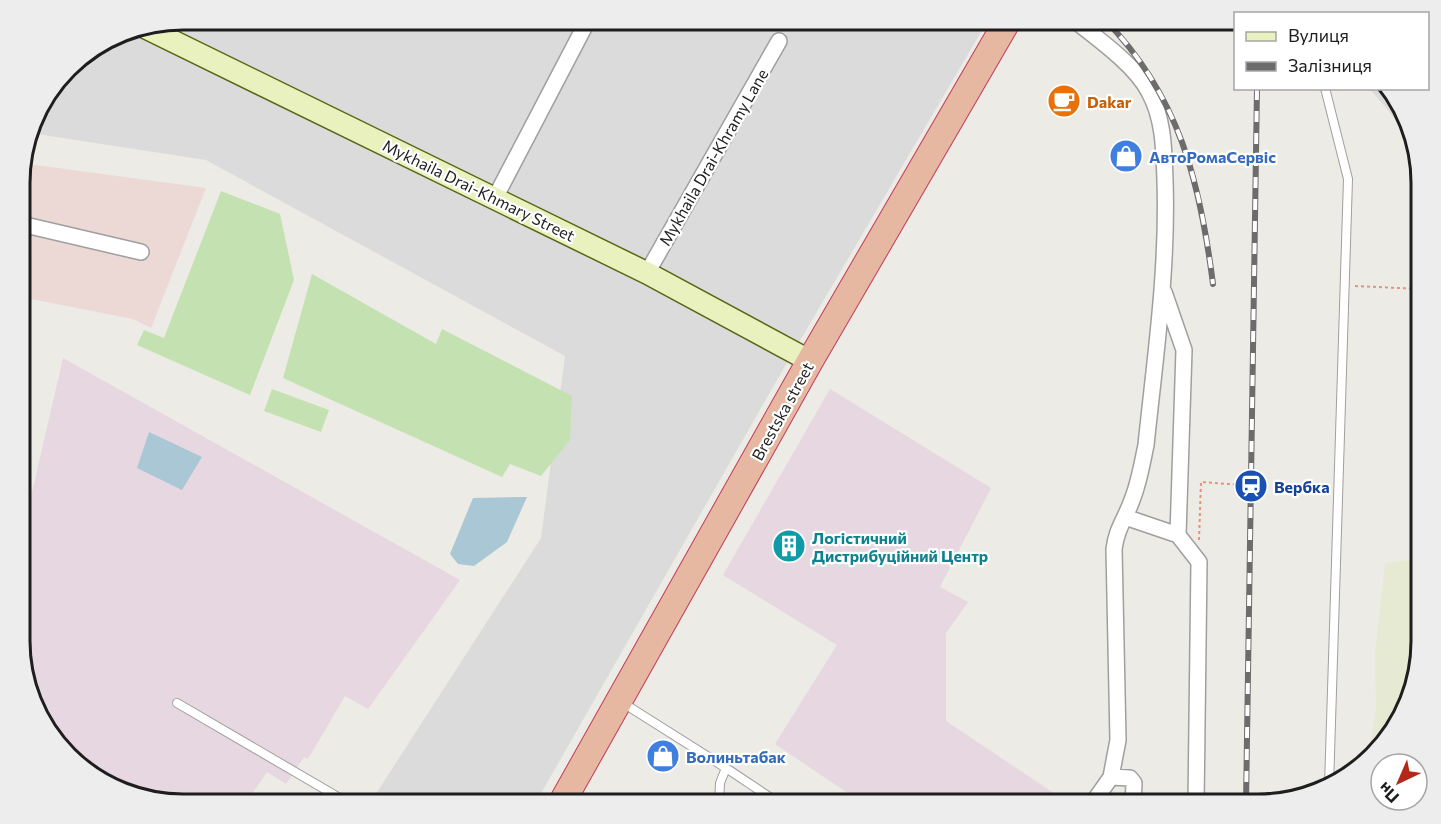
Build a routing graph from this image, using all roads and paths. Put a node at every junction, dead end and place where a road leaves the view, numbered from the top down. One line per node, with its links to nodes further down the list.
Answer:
1 (583, 30): 7 (street)
2 (1002, 30): 14 (highway, Brestska street)
3 (1085, 30): 12 (street)
4 (156, 33): 7 (main road, Mykhaila Drai-Khmary Street)
5 (779, 41): 10 (street, Mykhaila Drai-Khramy Lane)
6 (1326, 90): 11 (lane)
7 (495, 198): 10 (main road, Mykhaila Drai-Khmary Street)
8 (30, 226): 9 (street)
9 (141, 252)
10 (647, 273): 14 (main road, Mykhaila Drai-Khmary Street)
11 (1343, 285): 13 (path); 22 (lane)
12 (1162, 287): 16 (street); 17 (street)
13 (1411, 288)
14 (810, 361): 19 (highway, Brestska street)
15 (1242, 485): 18 (path)
16 (1125, 517): 17 (street); 23 (street)
17 (1178, 535): 18 (street)
18 (1199, 562): 30 (street)
19 (620, 701): 21 (lane); 25 (highway, Brestska street)
20 (177, 704): 24 (lane)
21 (726, 768): 26 (lane); 27 (lane)
22 (1329, 776)
23 (1111, 777): 28 (street); 29 (street)
24 (333, 794)
25 (567, 794)
26 (719, 794)
27 (765, 794)
28 (1099, 794)
29 (1133, 794)
30 (1196, 794)

